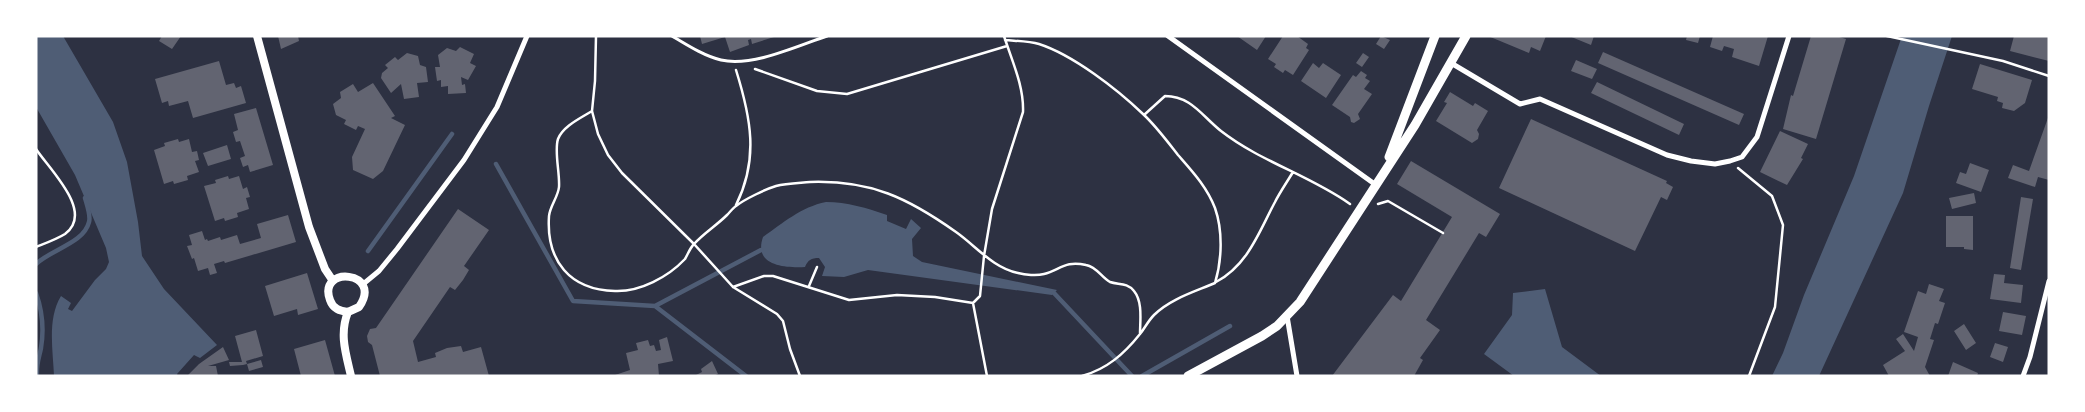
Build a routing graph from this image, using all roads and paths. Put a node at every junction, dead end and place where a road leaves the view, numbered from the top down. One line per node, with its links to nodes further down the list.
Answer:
1 (257, 36): 30 (street)
2 (527, 36): 32 (street)
3 (596, 36): 16 (path)
4 (672, 36): 13 (lane)
5 (827, 36): 13 (lane)
6 (1168, 36): 21 (street)
7 (1435, 36): 21 (main road)
8 (1466, 36): 14 (main road)
9 (1789, 36): 19 (street)
10 (1887, 36): 15 (path)
11 (1004, 38): 12 (path); 17 (path)
12 (1007, 46): 13 (path); 27 (path)
13 (733, 61): 22 (path)
14 (1451, 63): 19 (street); 21 (main road)
15 (2049, 76)
16 (592, 111): 25 (path); 25 (path)
17 (1144, 115): 20 (path); 31 (path)
18 (36, 150): 26 (path)
19 (1730, 161): 45 (path)
20 (1293, 172): 23 (path); 31 (path)
21 (1376, 185): 23 (main road)
22 (736, 206): 25 (path); 27 (path)
23 (1360, 210): 24 (path); 37 (main road)
24 (1442, 233)
25 (694, 244): 34 (path)
26 (36, 248)
27 (984, 256): 35 (path); 38 (path)
28 (817, 267): 33 (path)
29 (2049, 281): 46 (street)
30 (333, 282): 32 (street); 36 (street)
31 (1215, 283): 38 (path)
32 (362, 285): 36 (street)
33 (809, 286): 34 (path); 35 (path)
34 (733, 287): 40 (path)
35 (973, 303): 41 (path)
36 (348, 312): 39 (street)
37 (1287, 316): 43 (main road); 44 (street)
38 (1140, 334): 42 (path)
39 (351, 376)
40 (800, 376)
41 (987, 376)
42 (1082, 376)
43 (1188, 376)
44 (1297, 376)
45 (1748, 376)
46 (2023, 376)

